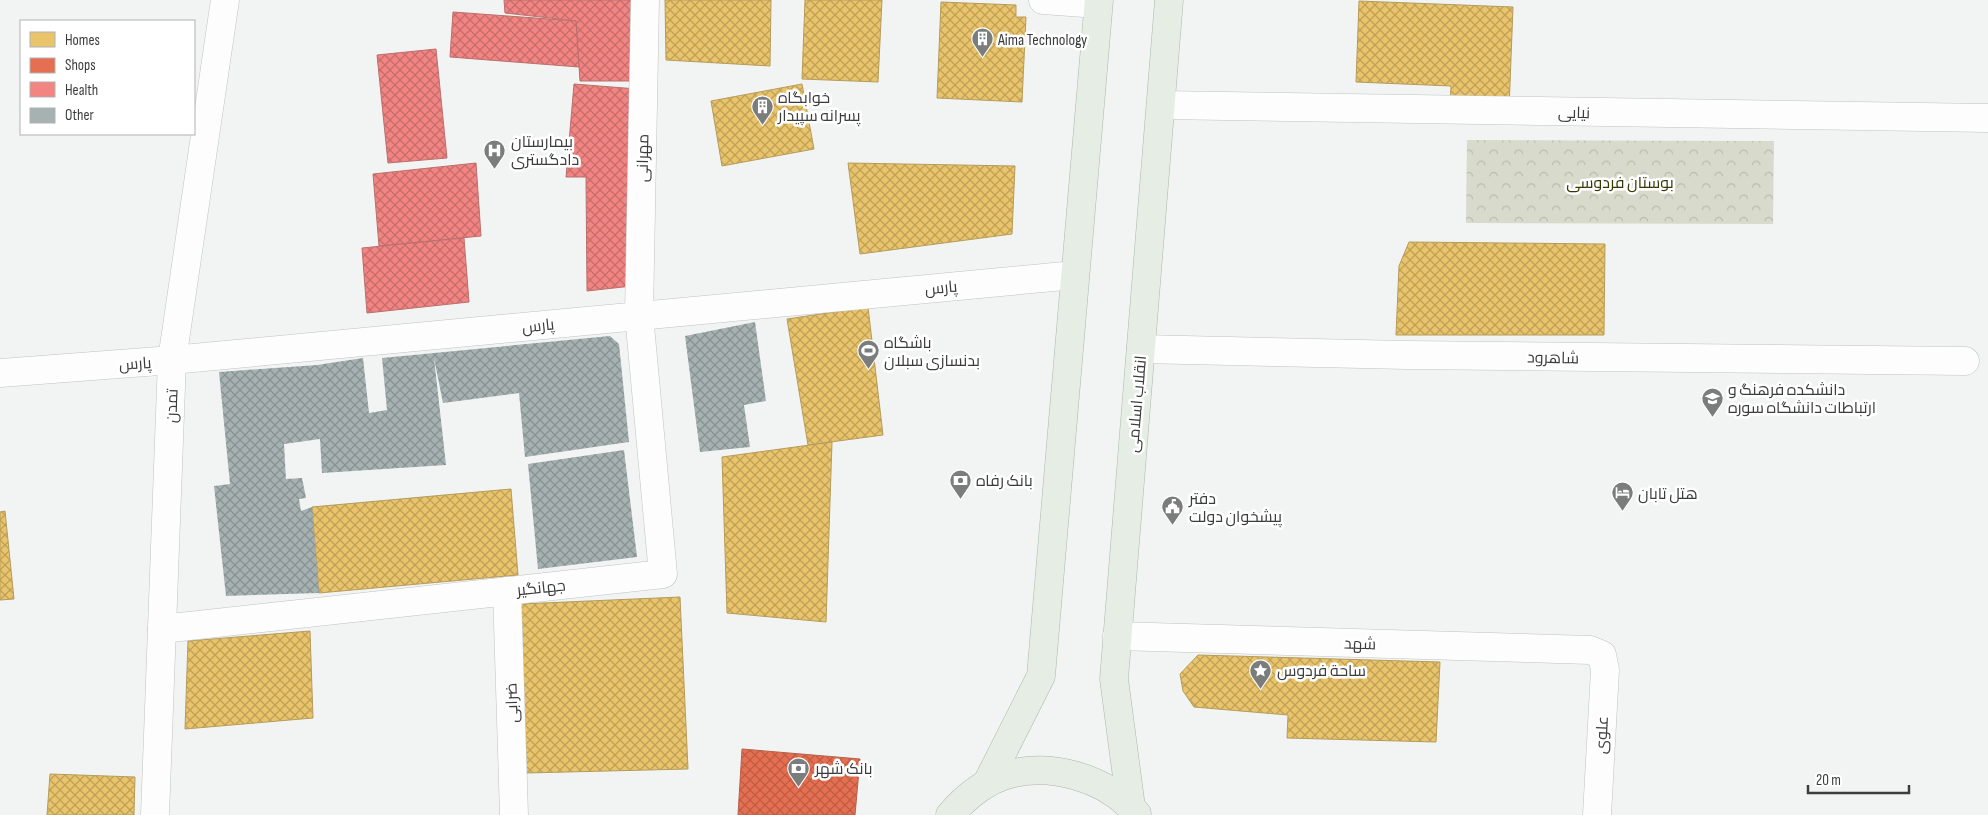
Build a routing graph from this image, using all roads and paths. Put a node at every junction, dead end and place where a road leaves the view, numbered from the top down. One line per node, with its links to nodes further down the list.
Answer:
1 (225, 0): 11 (street, تمدن)
2 (645, 0): 9 (street, مهرانی)
3 (1043, 0): 5 (street)
4 (1169, 0): 6 (main road, انقلاب اسلامی)
5 (1098, 2): 8 (main road)
6 (1161, 105): 7 (street, نیایی); 10 (main road, انقلاب اسلامی)
7 (1988, 118)
8 (1076, 275): 9 (street, پارس); 18 (main road)
9 (639, 315): 11 (street, پارس); 14 (street, جهانگیر)
10 (1141, 349): 12 (street, شاهرود); 16 (main road, انقلاب اسلامی)
11 (172, 360): 13 (street, پارس); 15 (street, تمدن)
12 (1966, 361)
13 (0, 373)
14 (507, 591): 15 (street, جهانگیر); 21 (street, ضرابی)
15 (162, 629): 20 (street, تمدن)
16 (1117, 636): 17 (street, شهد); 19 (main road, انقلاب اسلامی)
17 (1602, 655): 23 (street, علوی)
18 (987, 783): 19 (main road); 22 (main road)
19 (1134, 811)
20 (155, 815)
21 (514, 815)
22 (950, 815)
23 (1597, 815)

